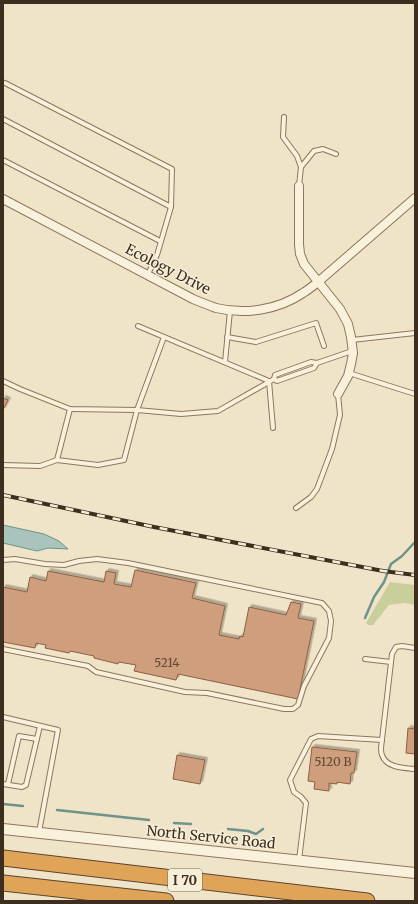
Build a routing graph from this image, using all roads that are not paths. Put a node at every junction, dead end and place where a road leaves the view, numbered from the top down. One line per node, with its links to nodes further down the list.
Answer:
1 (4, 84): 10 (lane)
2 (284, 117): 6 (lane)
3 (3, 119): 10 (lane)
4 (336, 154): 6 (lane)
5 (3, 160): 11 (lane)
6 (301, 167): 7 (lane)
7 (299, 186): 13 (street)
8 (415, 198): 13 (street, Ecology Drive)
9 (3, 199): 12 (street, Ecology Drive)
10 (171, 207): 11 (lane)
11 (160, 241): 12 (lane)
12 (148, 274): 14 (street, Ecology Drive)
13 (318, 282): 14 (street, Ecology Drive); 19 (street)
14 (230, 310): 18 (lane)
15 (138, 326): 17 (lane)
16 (415, 333): 19 (lane)
17 (164, 337): 22 (lane); 29 (lane)
18 (227, 337): 20 (lane); 22 (lane)
19 (351, 340): 21 (street)
20 (324, 346)
21 (352, 351): 23 (street); 24 (lane)
22 (224, 362): 24 (lane)
23 (349, 373): 26 (street); 27 (lane)
24 (272, 380): 29 (lane); 30 (lane)
25 (3, 381): 28 (lane)
26 (338, 394): 33 (lane)
27 (415, 394)
28 (70, 409): 29 (lane); 31 (lane)
29 (137, 410): 31 (lane)
30 (273, 428)
31 (58, 460): 32 (lane)
32 (3, 465)
33 (296, 508)
34 (3, 560): 36 (lane)
35 (415, 648): 38 (lane)
36 (3, 649)
37 (365, 659): 38 (lane)
38 (391, 662): 42 (lane)
39 (3, 718): 40 (lane)
40 (40, 726): 41 (lane); 47 (lane)
41 (37, 739): 45 (lane); 45 (lane)
42 (382, 740): 43 (lane); 49 (lane)
43 (415, 769)
44 (3, 784): 45 (lane)
45 (8, 784)
46 (3, 829): 47 (street, North Service Road)
47 (39, 833): 49 (street, North Service Road)
48 (3, 858): 53 (highway, I 70)
49 (299, 861): 50 (street, North Service Road)
50 (415, 874)
51 (3, 883): 52 (highway, I 70)
52 (166, 901)
53 (367, 901)

